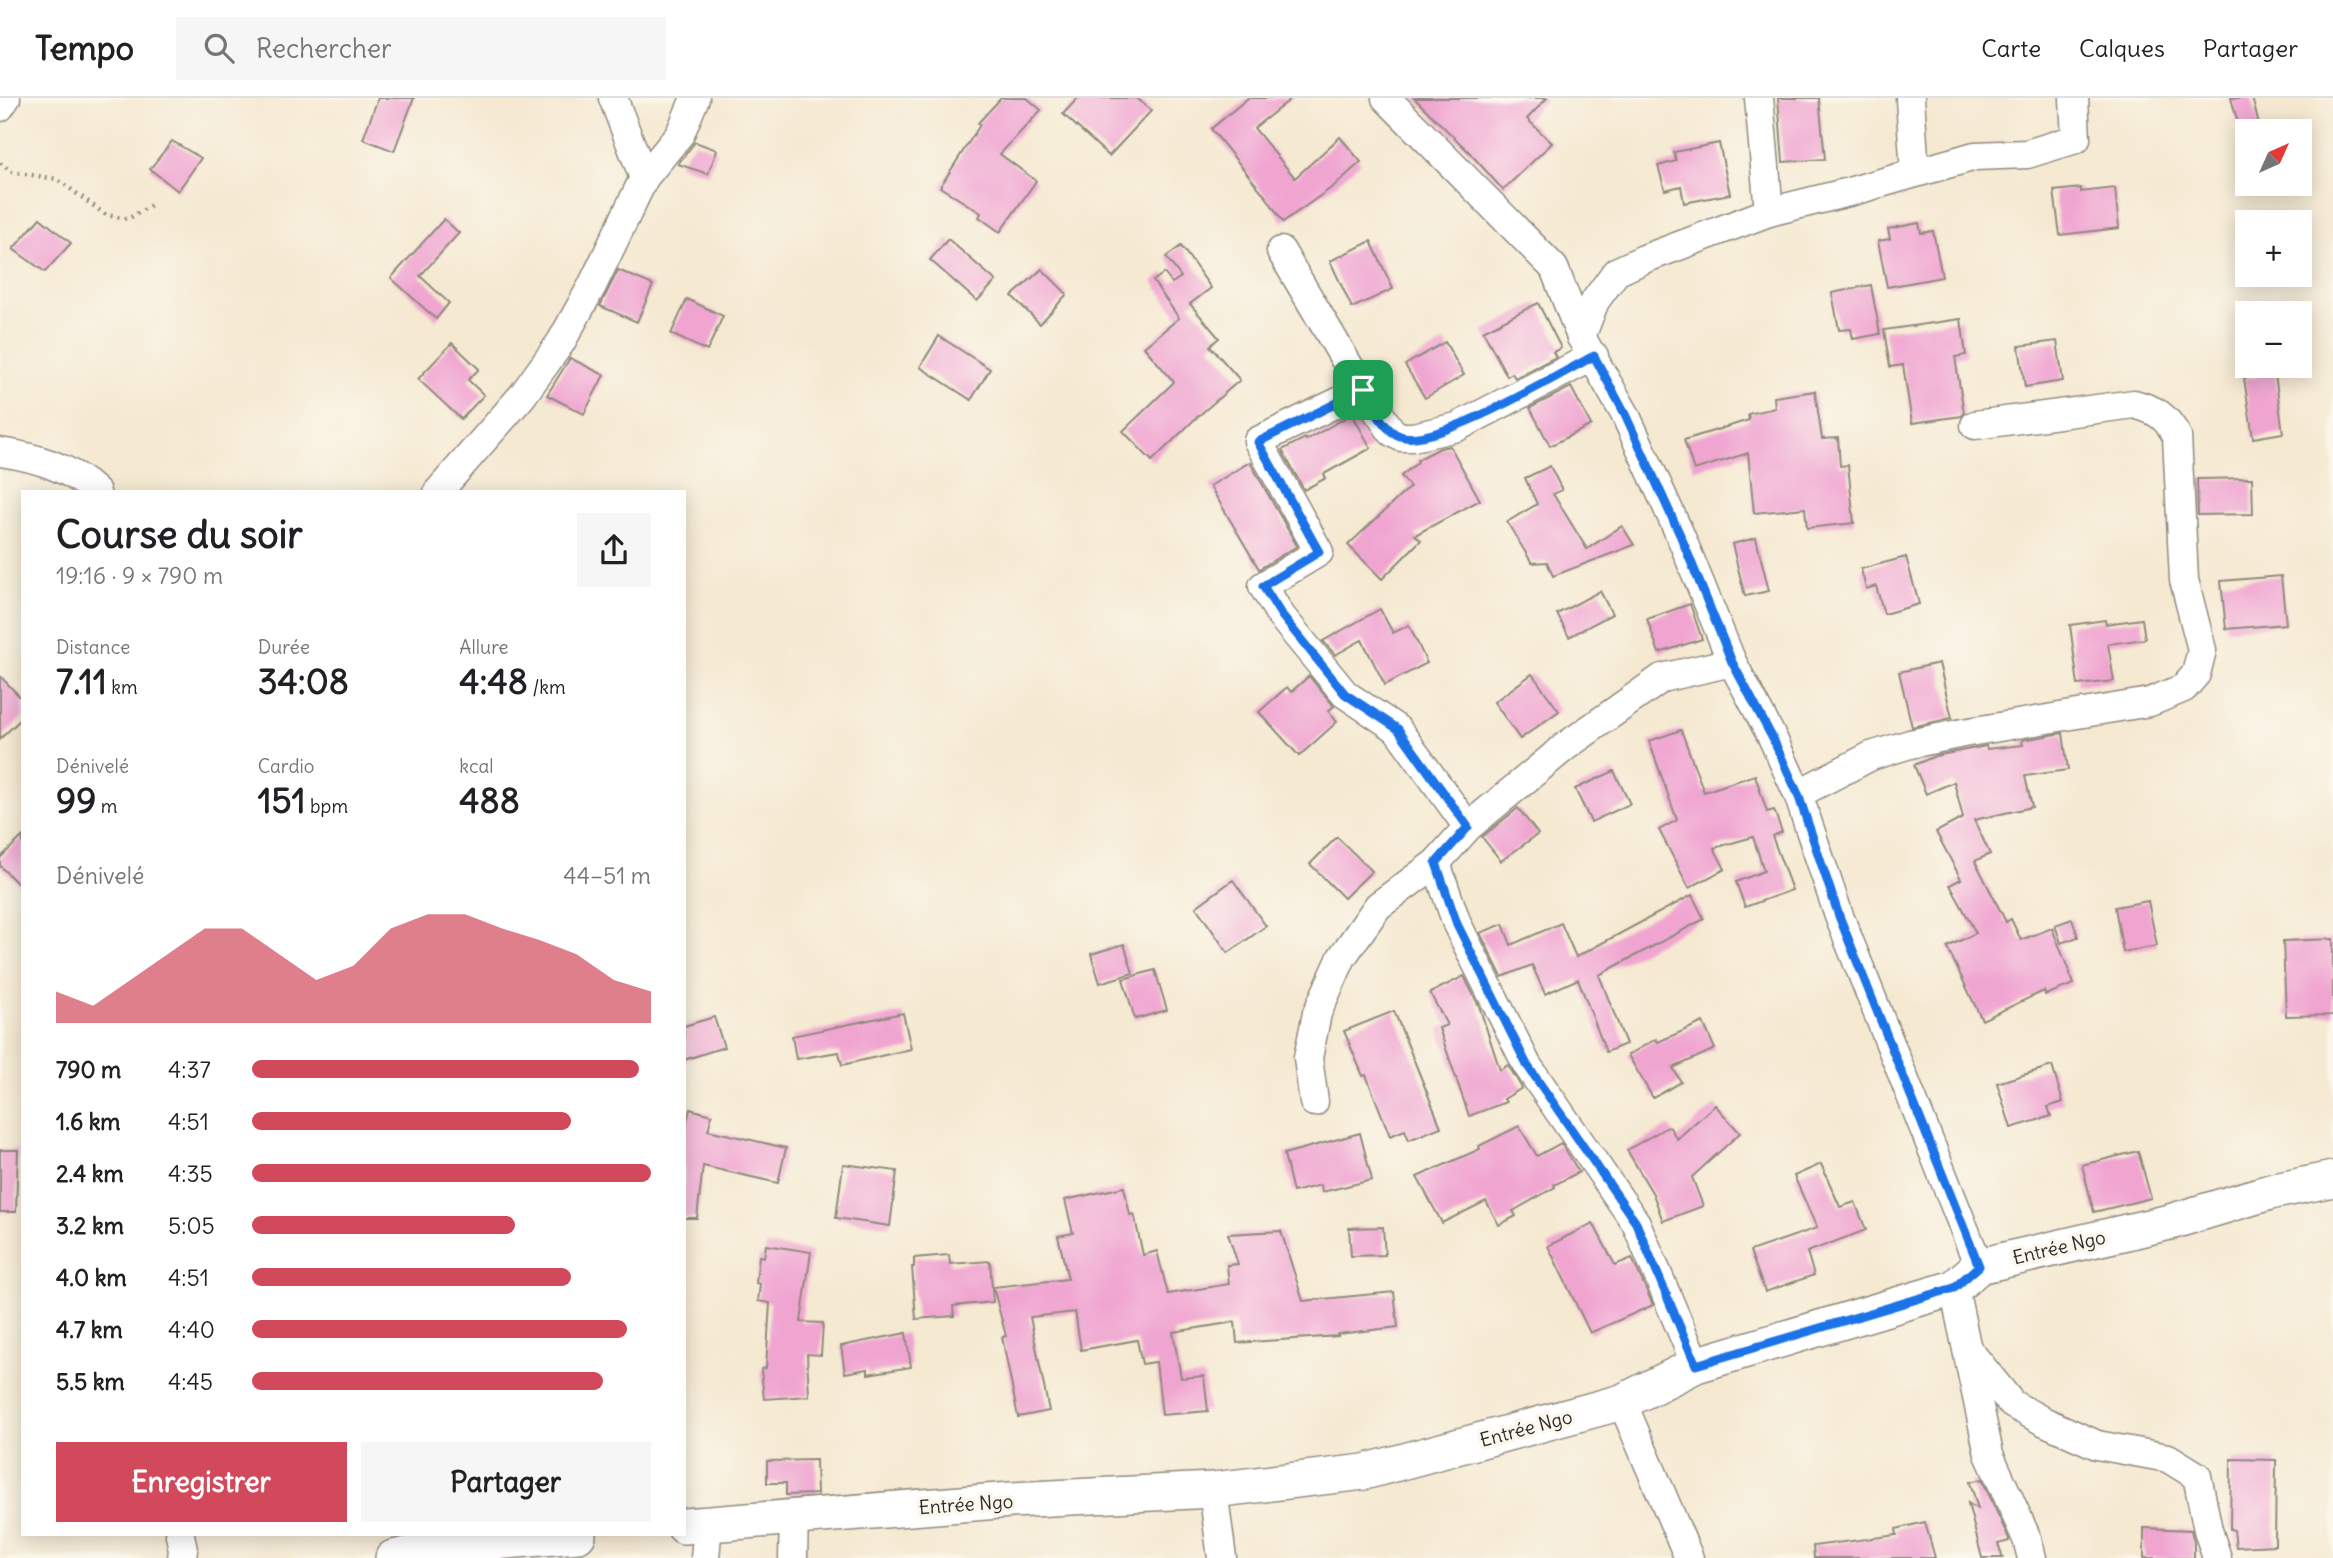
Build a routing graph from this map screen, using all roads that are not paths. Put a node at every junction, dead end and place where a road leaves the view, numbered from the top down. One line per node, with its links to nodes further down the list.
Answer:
1 (6, 98): 8 (street)
2 (613, 98): 11 (street)
3 (695, 98): 11 (street)
4 (1386, 98): 9 (street)
5 (1759, 98): 12 (street)
6 (1910, 98): 10 (street)
7 (2074, 98): 10 (street)
8 (0, 107)
9 (1406, 108): 14 (street)
10 (1915, 173): 12 (street)
11 (645, 178): 19 (street)
12 (1769, 212): 14 (street)
13 (1281, 251): 15 (street)
14 (1588, 347): 15 (street); 20 (street)
15 (1363, 390): 22 (street)
16 (1975, 425): 21 (street)
17 (0, 452): 18 (street)
18 (94, 490)
19 (440, 490)
20 (1732, 662): 21 (street); 22 (street)
21 (1798, 794): 26 (street)
22 (1468, 827): 23 (street)
23 (1436, 863): 24 (street); 28 (street)
24 (1314, 1102)
25 (2333, 1179): 26 (street, Entrée Ngo)
26 (1966, 1277): 27 (street); 28 (street, Entrée Ngo)
27 (1969, 1351): 40 (street); 41 (street)
28 (1696, 1365): 29 (street, Entrée Ngo)
29 (1622, 1402): 30 (street, Entrée Ngo); 39 (street)
30 (1213, 1490): 31 (street, Entrée Ngo); 38 (street)
31 (794, 1517): 34 (street, Entrée Ngo); 37 (street)
32 (180, 1536): 35 (street)
33 (566, 1536): 36 (street)
34 (699, 1536)
35 (182, 1558)
36 (393, 1558)
37 (793, 1558)
38 (1222, 1558)
39 (1689, 1558)
40 (2032, 1558)
41 (2217, 1558)

